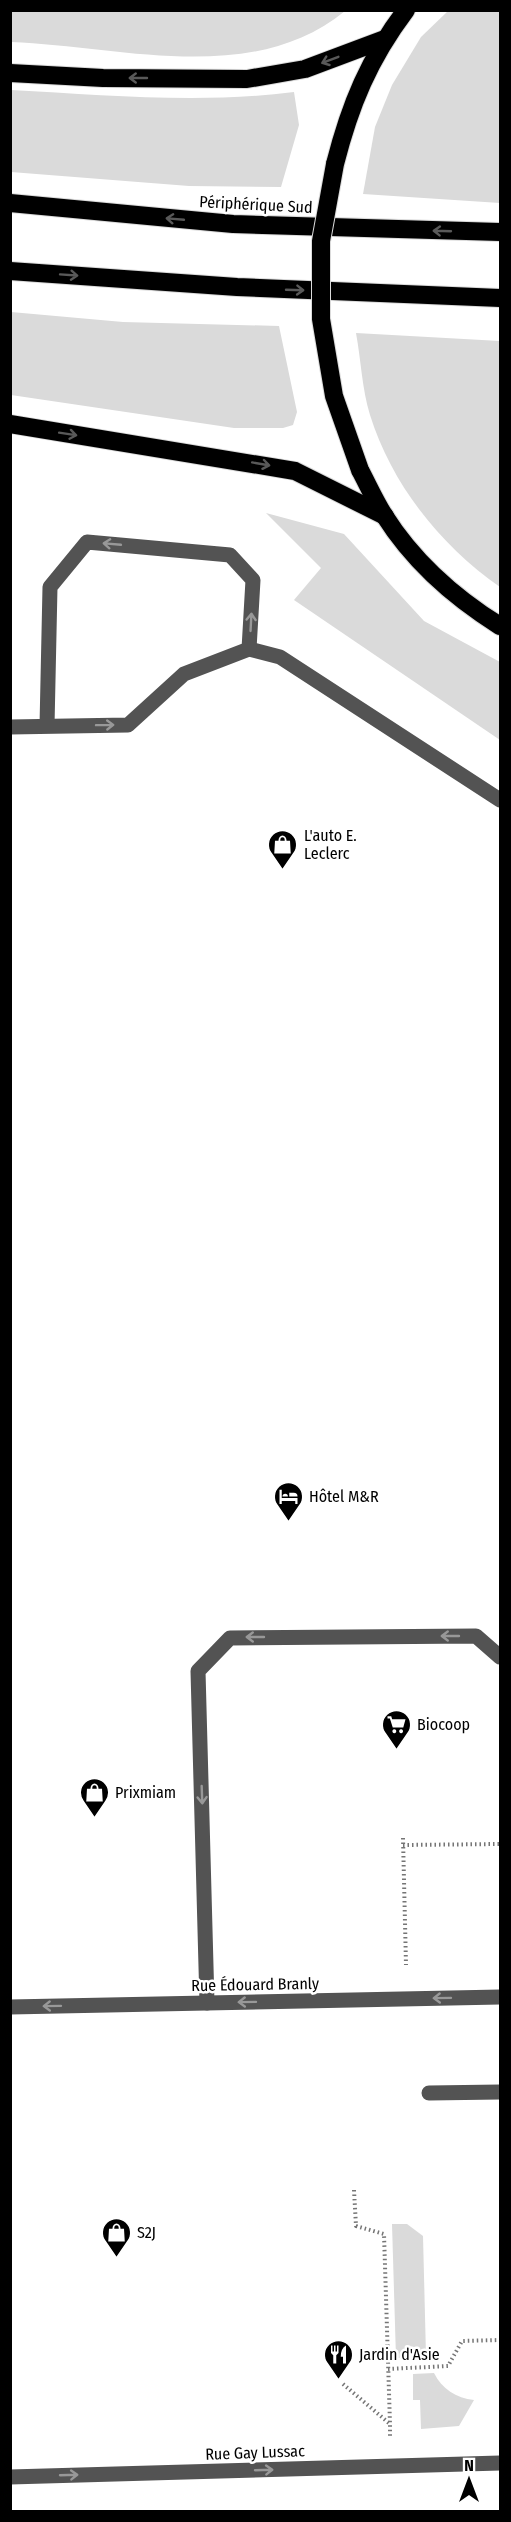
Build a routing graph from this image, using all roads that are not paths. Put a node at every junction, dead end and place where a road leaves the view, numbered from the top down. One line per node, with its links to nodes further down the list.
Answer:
1 (406, 10): 2 (highway)
2 (385, 39): 3 (highway, one-way to 3); 9 (highway, bridge)
3 (10, 73)
4 (10, 203): 5 (highway, Périphérique Sud, one-way to 4)
5 (501, 232)
6 (10, 271): 7 (highway, one-way to 7)
7 (501, 298)
8 (10, 424): 9 (highway, one-way to 9)
9 (385, 516): 10 (highway)
10 (501, 626)
11 (249, 649): 12 (street, one-way to 11); 12 (street, one-way to 12); 14 (street)
12 (46, 726): 13 (street)
13 (10, 727)
14 (501, 801)
15 (501, 1657): 17 (street, one-way to 17)
16 (501, 1997): 17 (street, Rue Édouard Branly, one-way to 17)
17 (207, 2002): 18 (street, Rue Édouard Branly, one-way to 18)
18 (10, 2007)
19 (501, 2092): 20 (street)
20 (429, 2093)
21 (501, 2463): 22 (street, Rue Gay Lussac, one-way to 21)
22 (10, 2477)

